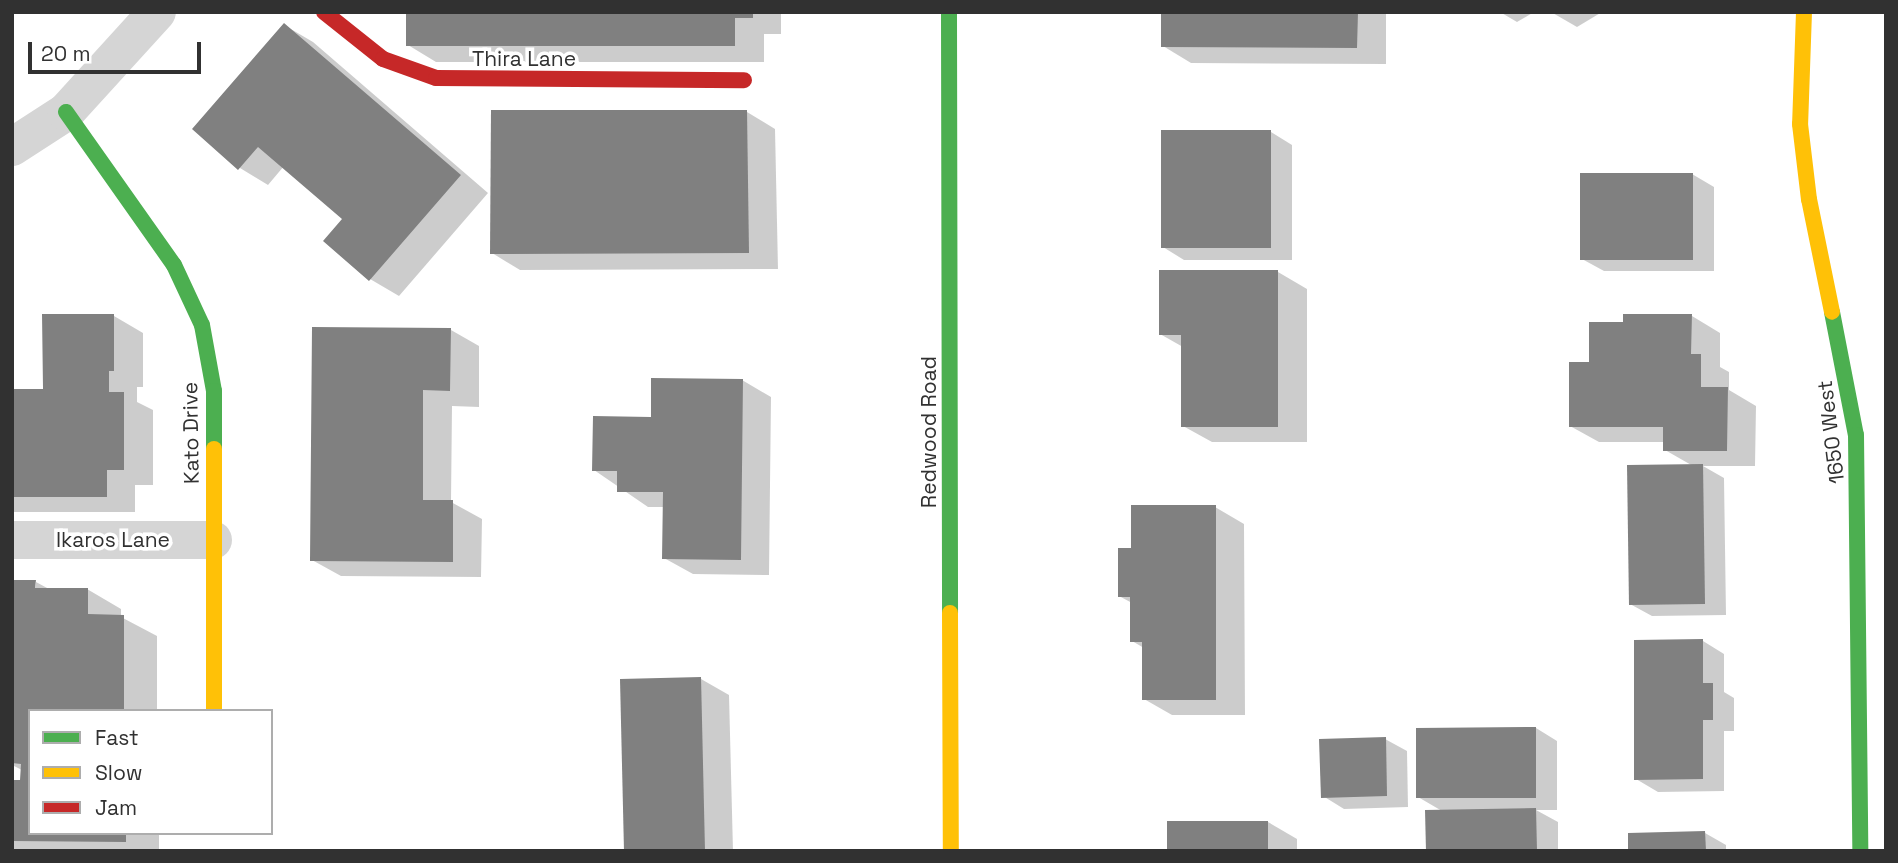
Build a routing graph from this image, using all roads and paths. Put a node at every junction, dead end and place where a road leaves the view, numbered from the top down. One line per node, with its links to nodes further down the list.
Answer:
1 (157, 12): 6 (street)
2 (324, 12): 5 (street, Thira Lane)
3 (949, 12): 11 (street, Redwood Road)
4 (1804, 12): 12 (street, 1650 West)
5 (744, 80)
6 (66, 112): 7 (street); 9 (street, Kato Drive)
7 (12, 147)
8 (12, 540): 9 (street, Ikaros Lane)
9 (213, 540): 10 (street, Kato Drive)
10 (214, 709)
11 (951, 851)
12 (1860, 851)

